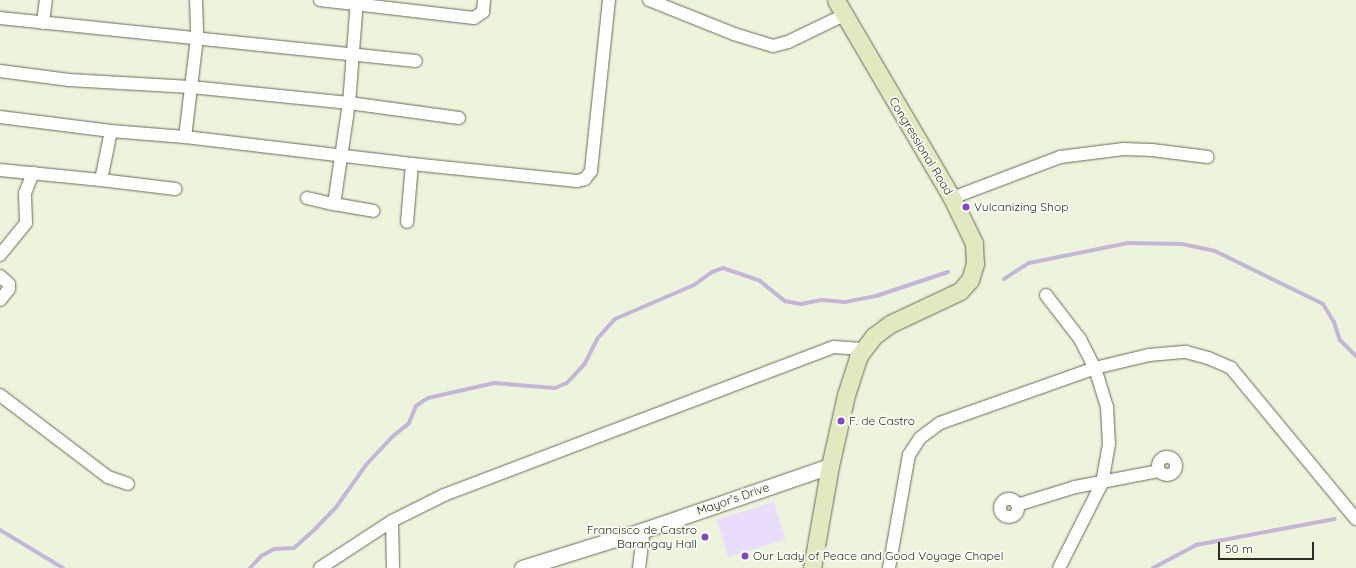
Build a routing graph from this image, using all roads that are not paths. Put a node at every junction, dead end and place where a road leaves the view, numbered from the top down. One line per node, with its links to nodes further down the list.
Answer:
1 (46, 0): 11 (street)
2 (196, 0): 12 (street)
3 (320, 0): 8 (street)
4 (484, 0): 8 (street)
5 (609, 0): 24 (street)
6 (649, 0): 9 (street)
7 (836, 0): 9 (main road, Congressional Road)
8 (357, 2): 13 (street)
9 (844, 16): 30 (main road, Congressional Road)
10 (0, 18): 11 (street)
11 (44, 23): 12 (street)
12 (196, 38): 13 (street); 16 (street)
13 (351, 53): 14 (street); 17 (street)
14 (416, 61)
15 (0, 71): 16 (street)
16 (191, 87): 17 (street); 21 (street)
17 (348, 103): 19 (street); 22 (street)
18 (0, 117): 20 (street)
19 (459, 118)
20 (111, 131): 21 (street); 27 (street)
21 (185, 137): 22 (street)
22 (341, 157): 24 (street); 31 (street)
23 (1208, 157): 30 (street)
24 (412, 164): 33 (street)
25 (0, 170): 26 (street)
26 (33, 173): 27 (street); 34 (street)
27 (101, 180): 28 (street)
28 (175, 189)
29 (307, 198): 31 (street)
30 (952, 198): 38 (main road, Congressional Road)
31 (334, 204): 32 (street)
32 (372, 211)
33 (407, 222)
34 (0, 254)
35 (0, 276): 37 (street)
36 (1046, 295): 39 (street)
37 (0, 300)
38 (862, 349): 41 (main road, Congressional Road); 47 (street)
39 (1094, 368): 43 (street); 46 (street); 54 (street)
40 (0, 395): 44 (street)
41 (830, 466): 48 (street, Mayor's Drive); 53 (main road, Congressional Road)
42 (1159, 471): 43 (street)
43 (1102, 483): 45 (street); 55 (street)
44 (128, 484)
45 (1017, 505)
46 (1356, 519)
47 (392, 521): 49 (street); 50 (street)
48 (644, 530): 51 (street, Mayor's Drive); 52 (street)
49 (320, 568)
50 (393, 568)
51 (522, 568)
52 (639, 568)
53 (812, 568)
54 (889, 568)
55 (1059, 568)

